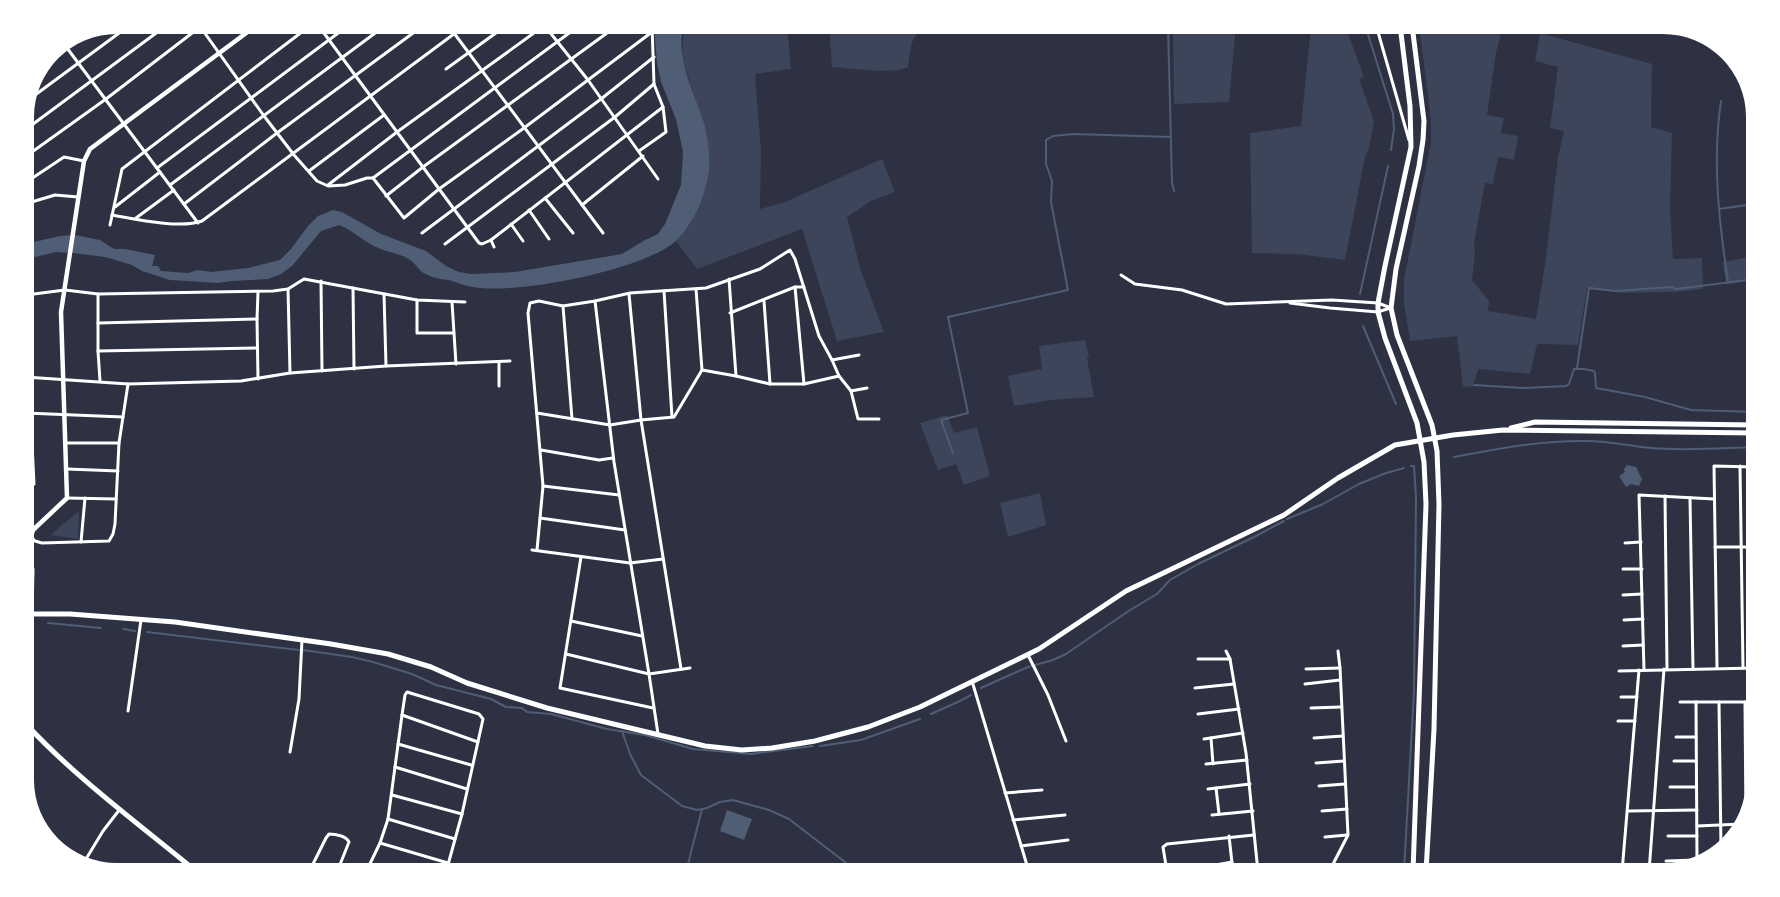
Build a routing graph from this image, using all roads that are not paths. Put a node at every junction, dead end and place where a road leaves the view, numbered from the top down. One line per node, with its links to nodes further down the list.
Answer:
1 (118, 34): 31 (street)
2 (155, 34): 35 (street)
3 (190, 34): 43 (street)
4 (206, 34): 26 (street)
5 (244, 34): 26 (street)
6 (299, 34): 37 (street)
7 (325, 34): 23 (street)
8 (337, 34): 23 (street)
9 (373, 34): 29 (street)
10 (411, 34): 34 (street)
11 (453, 34): 41 (street)
12 (455, 34): 27 (street)
13 (495, 34): 27 (street)
14 (532, 34): 33 (street)
15 (552, 34): 24 (street)
16 (568, 34): 24 (street)
17 (606, 34): 30 (street)
18 (649, 34): 36 (street)
19 (652, 34): 28 (street)
20 (1379, 34): 57 (street)
21 (1401, 34): 57 (main road)
22 (1413, 34): 124 (main road)
23 (329, 40): 29 (street); 42 (street)
24 (558, 41): 30 (street); 39 (street)
25 (69, 50): 31 (street)
26 (220, 52): 37 (street); 51 (street)
27 (470, 52): 32 (street); 33 (street)
28 (654, 56): 38 (street); 44 (street)
29 (341, 57): 34 (street); 48 (street)
30 (571, 60): 36 (street); 45 (street)
31 (79, 63): 35 (street); 40 (street)
32 (446, 69)
33 (482, 71): 39 (street); 53 (street)
34 (354, 75): 41 (street); 54 (street)
35 (92, 80): 43 (street); 50 (street)
36 (588, 80): 44 (street); 52 (street)
37 (239, 81): 42 (street); 61 (street)
38 (654, 84): 46 (street); 49 (street)
39 (495, 88): 45 (street); 58 (street)
40 (37, 93)
41 (370, 96): 47 (street); 62 (street)
42 (252, 98): 48 (street); 67 (street)
43 (106, 99): 51 (street); 59 (street)
44 (601, 99): 49 (street); 56 (street)
45 (507, 105): 52 (street); 66 (street)
46 (663, 107): 55 (street); 60 (street)
47 (384, 115): 53 (street); 68 (street)
48 (264, 116): 54 (street); 74 (street)
49 (614, 117): 55 (street); 65 (street)
50 (34, 123)
51 (124, 123): 61 (street); 64 (street)
52 (524, 128): 56 (street); 76 (street)
53 (397, 132): 58 (street); 75 (street)
54 (277, 133): 62 (street); 82 (street)
55 (627, 135): 60 (street); 73 (street)
56 (538, 146): 65 (street); 85 (street)
57 (1411, 147): 122 (main road)
58 (410, 150): 66 (street); 71 (street)
59 (34, 151)
60 (639, 151): 63 (street)
61 (145, 152): 67 (street); 84 (street)
62 (294, 155): 68 (street); 89 (street)
63 (643, 156): 72 (street); 83 (street)
64 (84, 161): 70 (street); 79 (street)
65 (551, 164): 73 (street); 92 (street)
66 (422, 167): 76 (street); 78 (street)
67 (158, 168): 69 (street)
68 (309, 171): 75 (street)
69 (160, 172): 74 (street); 84 (street)
70 (34, 177)
71 (373, 178): 75 (street); 78 (street)
72 (658, 179)
73 (565, 183): 80 (street); 83 (street)
74 (170, 185): 77 (street)
75 (328, 186)
76 (439, 189): 78 (street); 85 (street)
77 (174, 190): 82 (street); 88 (street)
78 (386, 196)
79 (78, 197): 81 (street); 109 (street)
80 (545, 198): 86 (street); 94 (street)
81 (34, 201)
82 (184, 204): 89 (street)
83 (582, 205): 95 (street)
84 (114, 207): 87 (street)
85 (452, 209): 92 (street); 93 (street)
86 (529, 210): 90 (street); 96 (street)
87 (112, 215): 88 (street); 91 (street)
88 (135, 219): 89 (street)
89 (198, 223)
90 (511, 224): 97 (street); 98 (street)
91 (110, 225)
92 (466, 226): 97 (street); 99 (street)
93 (422, 233)
94 (573, 234)
95 (603, 234)
96 (549, 239)
97 (491, 240): 100 (street)
98 (523, 241)
99 (444, 244)
100 (494, 247)
101 (1121, 275): 119 (street)
102 (729, 280): 105 (street); 107 (street); 126 (street)
103 (321, 281): 106 (street); 108 (street); 140 (street)
104 (795, 287): 105 (street); 118 (street); 150 (street)
105 (804, 287): 133 (street)
106 (353, 288): 114 (street); 138 (street)
107 (696, 288): 110 (street); 139 (street)
108 (288, 289): 111 (street); 141 (street)
109 (66, 290): 112 (street); 113 (street); 146 (street)
110 (664, 291): 115 (street); 158 (street)
111 (258, 292): 113 (street); 127 (street)
112 (34, 294)
113 (98, 294): 128 (street)
114 (384, 294): 116 (street); 137 (street)
115 (629, 294): 117 (street); 161 (street)
116 (417, 300): 120 (street); 129 (street)
117 (595, 301): 123 (street); 163 (street)
118 (764, 301): 126 (street); 149 (street)
119 (1280, 301): 122 (street); 125 (street)
120 (452, 302): 121 (street); 129 (street)
121 (465, 302)
122 (1378, 304): 124 (street); 125 (main road)
123 (562, 306): 155 (street); 160 (street)
124 (1391, 308): 125 (street); 166 (main road)
125 (1378, 312): 167 (main road)
126 (730, 314): 142 (street)
127 (257, 319): 128 (street); 130 (street)
128 (98, 323): 131 (street)
129 (453, 333): 136 (street)
130 (257, 348): 131 (street); 145 (street)
131 (98, 350): 147 (street)
132 (859, 355): 133 (street)
133 (832, 360): 143 (street)
134 (510, 361): 135 (street)
135 (499, 362): 136 (street); 151 (street)
136 (456, 364): 137 (street)
137 (386, 366): 138 (street)
138 (354, 369): 140 (street)
139 (702, 370): 142 (street); 158 (street)
140 (322, 371): 141 (street)
141 (290, 373): 145 (street)
142 (736, 376): 149 (street)
143 (839, 376): 150 (street); 153 (street)
144 (34, 378): 146 (street)
145 (258, 379): 148 (street)
146 (64, 380): 147 (street); 156 (street)
147 (100, 381): 148 (street)
148 (128, 384): 157 (street)
149 (770, 384): 150 (street)
150 (804, 384)
151 (499, 386)
152 (867, 388): 153 (street)
153 (851, 391): 159 (street)
154 (34, 413): 156 (street)
155 (538, 413): 160 (street); 170 (street)
156 (65, 414): 157 (street); 168 (street)
157 (123, 417): 169 (street)
158 (672, 417): 161 (street)
159 (878, 418)
160 (572, 419): 163 (street)
161 (641, 420): 163 (street); 197 (street)
162 (1746, 425): 164 (main road)
163 (610, 426): 171 (street)
164 (1503, 430): 165 (main road); 166 (main road)
165 (1746, 432)
166 (1435, 438): 167 (main road); 326 (main road)
167 (1421, 440): 215 (main road); 325 (main road)
168 (66, 443): 169 (street); 174 (street)
169 (119, 444): 175 (street)
170 (541, 450): 171 (street); 176 (street)
171 (613, 458): 177 (street)
172 (1740, 466): 173 (street); 183 (street); 192 (street)
173 (1746, 466)
174 (67, 469): 175 (street); 179 (street)
175 (118, 471): 182 (street)
176 (543, 486): 177 (street); 184 (street)
177 (619, 495): 186 (street)
178 (1665, 496): 181 (street); 189 (street); 224 (street)
179 (68, 498): 180 (street); 185 (street)
180 (85, 498): 182 (street); 188 (street)
181 (1690, 498): 183 (street); 225 (street)
182 (116, 499): 188 (street)
183 (1714, 499): 191 (street)
184 (540, 518): 186 (street); 195 (street)
185 (34, 529)
186 (625, 530): 198 (street)
187 (34, 540): 188 (street)
188 (81, 542)
189 (1641, 542): 190 (street); 200 (street)
190 (1625, 543)
191 (1715, 547): 192 (street); 220 (street)
192 (1742, 547): 193 (street); 221 (street)
193 (1746, 547)
194 (532, 550): 195 (street)
195 (537, 550): 196 (street)
196 (582, 557): 198 (street); 207 (street)
197 (663, 559): 198 (street); 222 (street)
198 (630, 564): 208 (street)
199 (1623, 569): 200 (street)
200 (1642, 569): 201 (street)
201 (1642, 594): 202 (street); 205 (street)
202 (1623, 595)
203 (34, 614): 204 (main road)
204 (141, 619): 209 (main road); 244 (street)
205 (1643, 619): 206 (street); 210 (street)
206 (1624, 620)
207 (571, 621): 208 (street); 214 (street)
208 (642, 636): 228 (street)
209 (302, 640): 251 (main road); 261 (street)
210 (1643, 645): 211 (street); 226 (street)
211 (1623, 646)
212 (1226, 651): 217 (street)
213 (1338, 651): 219 (street)
214 (566, 654): 228 (street); 241 (street)
215 (1027, 654): 230 (main road); 258 (street)
216 (1198, 659): 217 (street)
217 (1230, 659): 231 (street)
218 (690, 668): 222 (street)
219 (1340, 668): 223 (street); 229 (street)
220 (1717, 668): 221 (street); 225 (street)
221 (1743, 668)
222 (681, 669): 228 (street)
223 (1306, 669)
224 (1665, 669): 225 (street); 226 (street); 286 (street)
225 (1693, 669)
226 (1642, 670): 227 (street); 235 (street)
227 (1620, 671)
228 (649, 674): 241 (street)
229 (1340, 680): 232 (street); 240 (street)
230 (972, 681): 251 (main road); 281 (street)
231 (1234, 684): 233 (street); 243 (street)
232 (1306, 684)
233 (1195, 688)
234 (1621, 697): 235 (street)
235 (1637, 697): 248 (street)
236 (1680, 702): 237 (street)
237 (1696, 702): 238 (street); 253 (street)
238 (1719, 702): 239 (street); 297 (street)
239 (1745, 702): 273 (street)
240 (1341, 707): 242 (street); 252 (street)
241 (653, 708): 251 (street)
242 (1311, 708)
243 (1239, 709): 245 (street); 250 (street)
244 (128, 711)
245 (1198, 714)
246 (402, 715): 259 (street); 259 (street); 260 (street)
247 (1618, 721): 248 (street)
248 (1635, 721): 285 (street)
249 (34, 732): 283 (main road)
250 (1243, 733): 255 (street); 262 (street)
251 (658, 734)
252 (1343, 736): 256 (street); 263 (street)
253 (1696, 736): 254 (street); 265 (street)
254 (1676, 737)
255 (1211, 738): 257 (street); 268 (street)
256 (1314, 738)
257 (1204, 739)
258 (1066, 741)
259 (478, 742): 269 (street)
260 (398, 744): 269 (street); 270 (street)
261 (290, 752)
262 (1247, 760): 268 (street); 271 (street)
263 (1344, 761): 266 (street); 272 (street)
264 (1674, 761): 265 (street)
265 (1696, 761): 275 (street)
266 (1316, 763)
267 (1206, 764): 268 (street)
268 (1213, 764)
269 (471, 765): 278 (street)
270 (395, 767): 278 (street); 282 (street)
271 (1250, 784): 276 (street); 288 (street)
272 (1345, 784): 274 (street); 284 (street)
273 (1746, 785)
274 (1319, 786)
275 (1696, 787): 277 (street); 287 (street)
276 (1216, 788): 279 (street); 291 (street)
277 (1670, 788)
278 (467, 789): 290 (street)
279 (1208, 789)
280 (1042, 790): 281 (street)
281 (1005, 793): 295 (street)
282 (392, 795): 290 (street); 294 (street)
283 (121, 808): 311 (street); 315 (main road)
284 (1346, 810): 289 (street); 300 (street)
285 (1628, 810): 286 (street); 327 (street)
286 (1654, 810): 287 (street); 328 (street)
287 (1696, 810): 298 (street)
288 (1253, 811): 291 (street); 299 (street)
289 (1322, 812)
290 (462, 814): 305 (street)
291 (1219, 814): 293 (street)
292 (1065, 815): 295 (street)
293 (1212, 815)
294 (388, 819): 305 (street); 308 (street)
295 (1013, 820): 309 (street)
296 (1733, 824): 297 (street)
297 (1720, 825): 298 (street); 307 (street)
298 (1697, 826): 303 (street)
299 (1254, 835): 301 (street); 323 (street)
300 (1348, 835): 304 (street); 324 (street)
301 (1229, 836): 314 (street); 321 (street)
302 (1668, 836): 303 (street)
303 (1697, 836): 310 (street)
304 (1325, 837)
305 (454, 839): 319 (street)
306 (1068, 840): 309 (street)
307 (1721, 840)
308 (380, 843): 318 (street); 319 (street)
309 (1021, 846): 320 (street)
310 (1697, 856)
311 (87, 858)
312 (1666, 861): 313 (street)
313 (1681, 861)
314 (1232, 862): 322 (street)
315 (187, 863)
316 (314, 863): 317 (street)
317 (341, 863)
318 (370, 863)
319 (448, 863)
320 (1026, 863)
321 (1166, 863)
322 (1226, 863)
323 (1257, 863)
324 (1334, 863)
325 (1413, 863)
326 (1427, 863)
327 (1623, 863)
328 (1650, 863)

